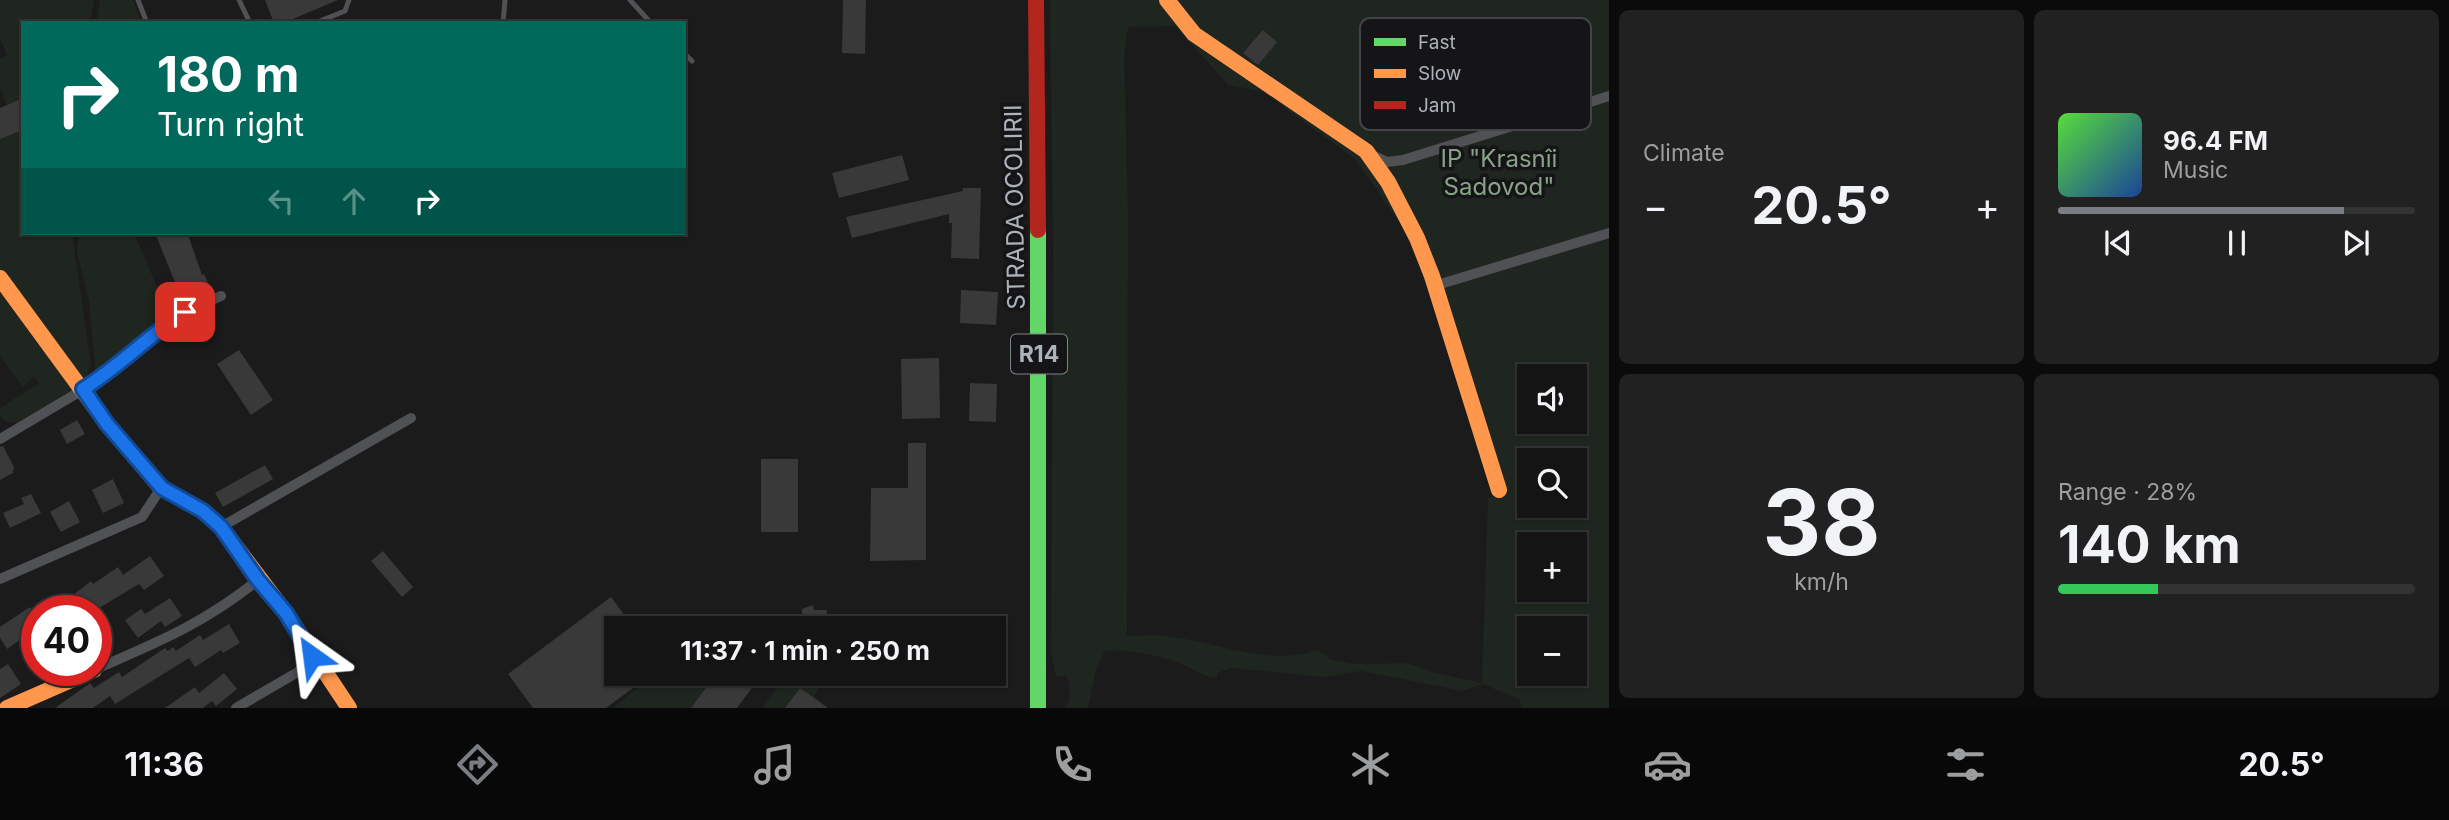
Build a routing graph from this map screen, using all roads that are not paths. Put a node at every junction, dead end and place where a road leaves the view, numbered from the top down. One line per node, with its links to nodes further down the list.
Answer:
1 (138, 0): 8 (lane)
2 (239, 0): 9 (lane)
3 (349, 0): 10 (lane)
4 (505, 0): 11 (lane)
5 (630, 0): 12 (lane)
6 (1036, 0): 37 (street, STRADA OCOLIRII / R14)
7 (1167, 0): 18 (street)
8 (146, 21)
9 (249, 21)
10 (320, 21)
11 (503, 21)
12 (649, 21)
13 (686, 55): 14 (lane)
14 (692, 61)
15 (1609, 96): 16 (street)
16 (1591, 102)
17 (1500, 130): 18 (street)
18 (1366, 151): 21 (street)
19 (1609, 233): 21 (street)
20 (2, 284): 23 (street)
21 (1434, 286): 27 (street)
22 (221, 296): 23 (street)
23 (83, 389): 25 (street); 26 (street)
24 (411, 418): 28 (street)
25 (0, 439)
26 (162, 488): 28 (street); 29 (street)
27 (1499, 490)
28 (221, 527): 30 (street)
29 (0, 579)
30 (258, 580): 31 (street); 32 (street)
31 (312, 656): 35 (street); 36 (street)
32 (112, 662)
33 (58, 686): 34 (street)
34 (7, 708)
35 (236, 708)
36 (349, 708)
37 (1038, 708)

